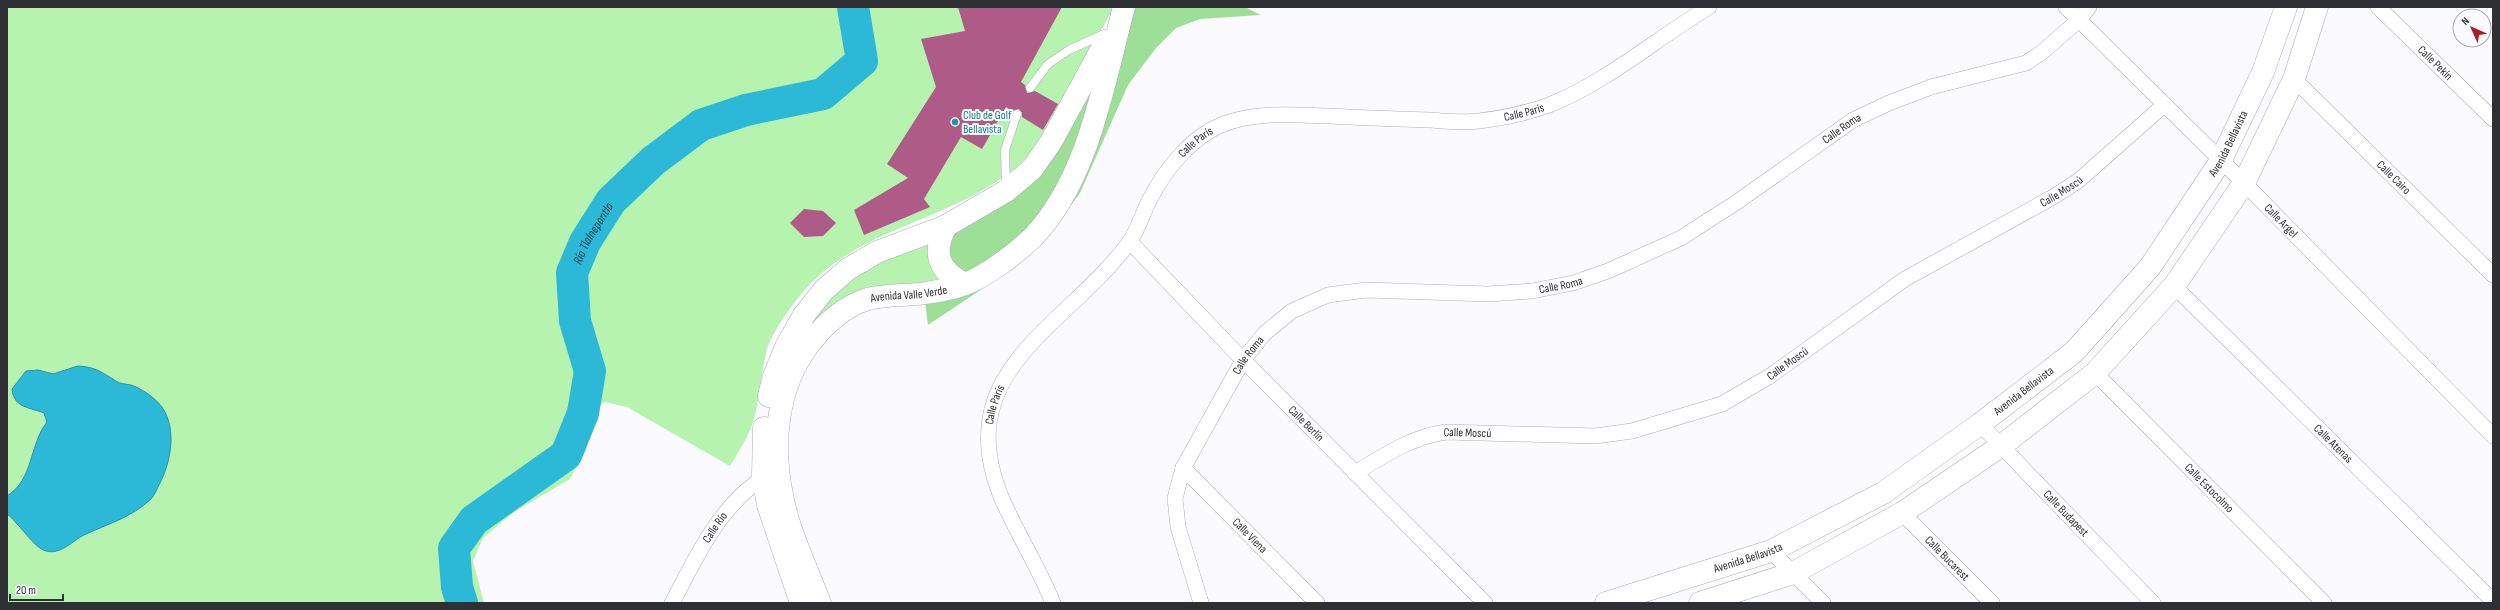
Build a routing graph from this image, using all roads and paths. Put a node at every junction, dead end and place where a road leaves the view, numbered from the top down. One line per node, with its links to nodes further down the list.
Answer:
1 (1124, 7): 9 (street, Avenida Valle Verde); 21 (street, Avenida Valle Verde)
2 (1709, 7): 19 (street, Calle París)
3 (2066, 7): 8 (street, Calle Argel)
4 (2089, 7): 8 (street, Calle Roma)
5 (2286, 7): 15 (street, Avenida Bellavista)
6 (2318, 7): 10 (street)
7 (2378, 7): 14 (street, Calle Pekín)
8 (2078, 20): 12 (street, Calle Argel); 23 (street, Calle Roma)
9 (1111, 32): 11 (lane); 17 (street, Avenida Valle Verde)
10 (2294, 79): 16 (street); 20 (street, Calle Cairo)
11 (1030, 88)
12 (2163, 106): 15 (street, Calle Argel); 29 (street, Calle Moscú)
13 (1017, 114): 17 (lane)
14 (2493, 119)
15 (2220, 162): 16 (street, Calle Argel); 25 (street, Avenida Bellavista)
16 (2244, 183): 22 (street); 26 (street, Calle Argel)
17 (1006, 191): 18 (street, Avenida Valle Verde)
18 (946, 226): 21 (street); 30 (street, Avenida Valle Verde)
19 (1130, 242): 23 (street, Calle Berlín); 38 (street, Calle París)
20 (2493, 275)
21 (965, 284): 30 (street, Avenida Valle Verde)
22 (2174, 286): 24 (street); 34 (street, Calle Atenas)
23 (1243, 360): 28 (street, Calle Roma); 29 (street, Calle Berlín)
24 (2095, 373): 27 (street); 47 (street, Calle Estocolmo)
25 (1980, 424): 27 (street, Calle Budapest); 32 (street, Avenida Bellavista)
26 (2493, 436)
27 (2001, 446): 31 (street); 46 (street, Calle Budapest)
28 (1183, 468): 39 (street, Calle Roma); 40 (street, Calle Viena)
29 (1355, 473): 41 (street, Calle Berlín)
30 (771, 474): 35 (street, Calle Río); 36 (street, Avenida Valle Verde); 37 (street, Avenida Valle Verde)
31 (1902, 513): 33 (street); 45 (street, Calle Bucarest)
32 (1771, 551): 33 (street); 42 (street, Avenida Bellavista)
33 (1793, 573): 43 (street); 44 (street)
34 (2493, 601)
35 (672, 603)
36 (801, 603)
37 (820, 603)
38 (1053, 603)
39 (1201, 603)
40 (1317, 603)
41 (1485, 603)
42 (1606, 603)
43 (1700, 603)
44 (1823, 603)
45 (1992, 603)
46 (2153, 603)
47 (2324, 603)

